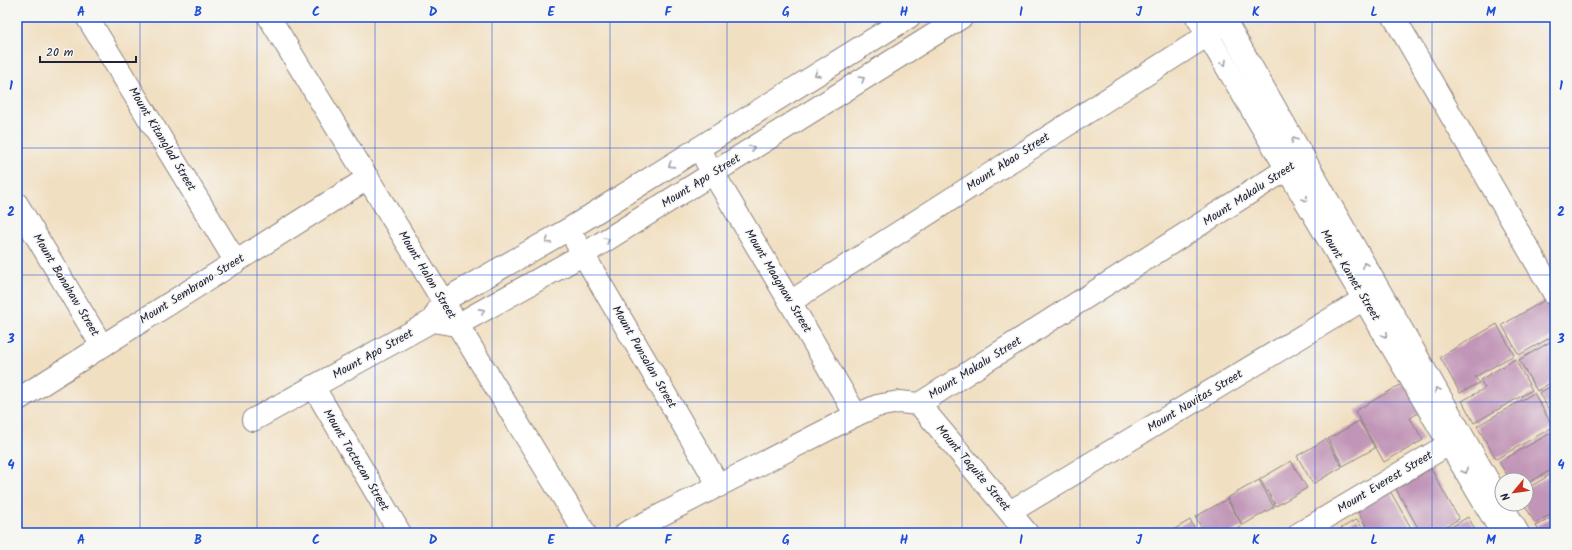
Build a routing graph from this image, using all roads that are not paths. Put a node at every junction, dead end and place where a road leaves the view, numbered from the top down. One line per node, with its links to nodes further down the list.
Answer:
1 (87, 17): 15 (street, Mount Kitanglad Street)
2 (269, 17): 11 (street, Mount Halon Street)
3 (909, 17): 8 (street, one-way to 8)
4 (962, 17): 10 (street, Mount Apo Street, one-way to 4)
5 (1394, 17): 17 (street)
6 (1224, 19): 7 (street, Mount Abao Street); 9 (street, Mount Kamet Street, one-way to 6)
7 (1202, 26): 9 (street, Mount Kamet Street, one-way to 9); 19 (street, Mount Abao Street)
8 (698, 148): 10 (street, Mount Maagnaw Street); 13 (street, one-way to 13)
9 (1296, 164): 16 (street, Mount Kamet Street); 25 (street, Mount Makalu Street)
10 (714, 173): 14 (street, Mount Apo Street, one-way to 10); 19 (street, Mount Maagnaw Street)
11 (368, 178): 15 (street, Mount Sembrano Street); 18 (street, Mount Halon Street)
12 (17, 204): 22 (street, Mount Banahaw Street)
13 (569, 229): 14 (street, Mount Punsalan Street); 18 (street, one-way to 18)
14 (584, 254): 21 (street, Mount Apo Street, one-way to 14); 30 (street, Mount Punsalan Street)
15 (236, 262): 22 (street, Mount Sembrano Street)
16 (1372, 294): 28 (street, Mount Kamet Street, one-way to 16); 29 (street, Mount Kamet Street, one-way to 29); 31 (street, Mount Navitas Street)
17 (1555, 295)
18 (443, 301): 20 (street); 21 (street, Mount Halon Street)
19 (790, 302): 26 (street, Mount Maagnaw Street)
20 (432, 321): 21 (street); 23 (street, Mount Apo Street)
21 (457, 325): 33 (street, Mount Halon Street)
22 (102, 346): 24 (street, Mount Sembrano Street)
23 (313, 386): 27 (street, Mount Apo Street); 32 (street, Mount Toctocan Street)
24 (17, 400)
25 (919, 404): 26 (street, Mount Makalu Street); 31 (street, Mount Taquite Street)
26 (856, 415): 30 (street, Mount Makalu Street)
27 (253, 420)
28 (1454, 420): 29 (street); 38 (street, Mount Kamet Street)
29 (1449, 444): 36 (street, Mount Everest Street); 37 (street, Mount Kamet Street, one-way to 37)
30 (718, 486): 34 (street, Mount Makalu Street)
31 (1010, 512): 35 (street, Mount Taquite Street)
32 (400, 533)
33 (585, 533)
34 (626, 533)
35 (1027, 533)
36 (1300, 533)
37 (1502, 533)
38 (1518, 533)

